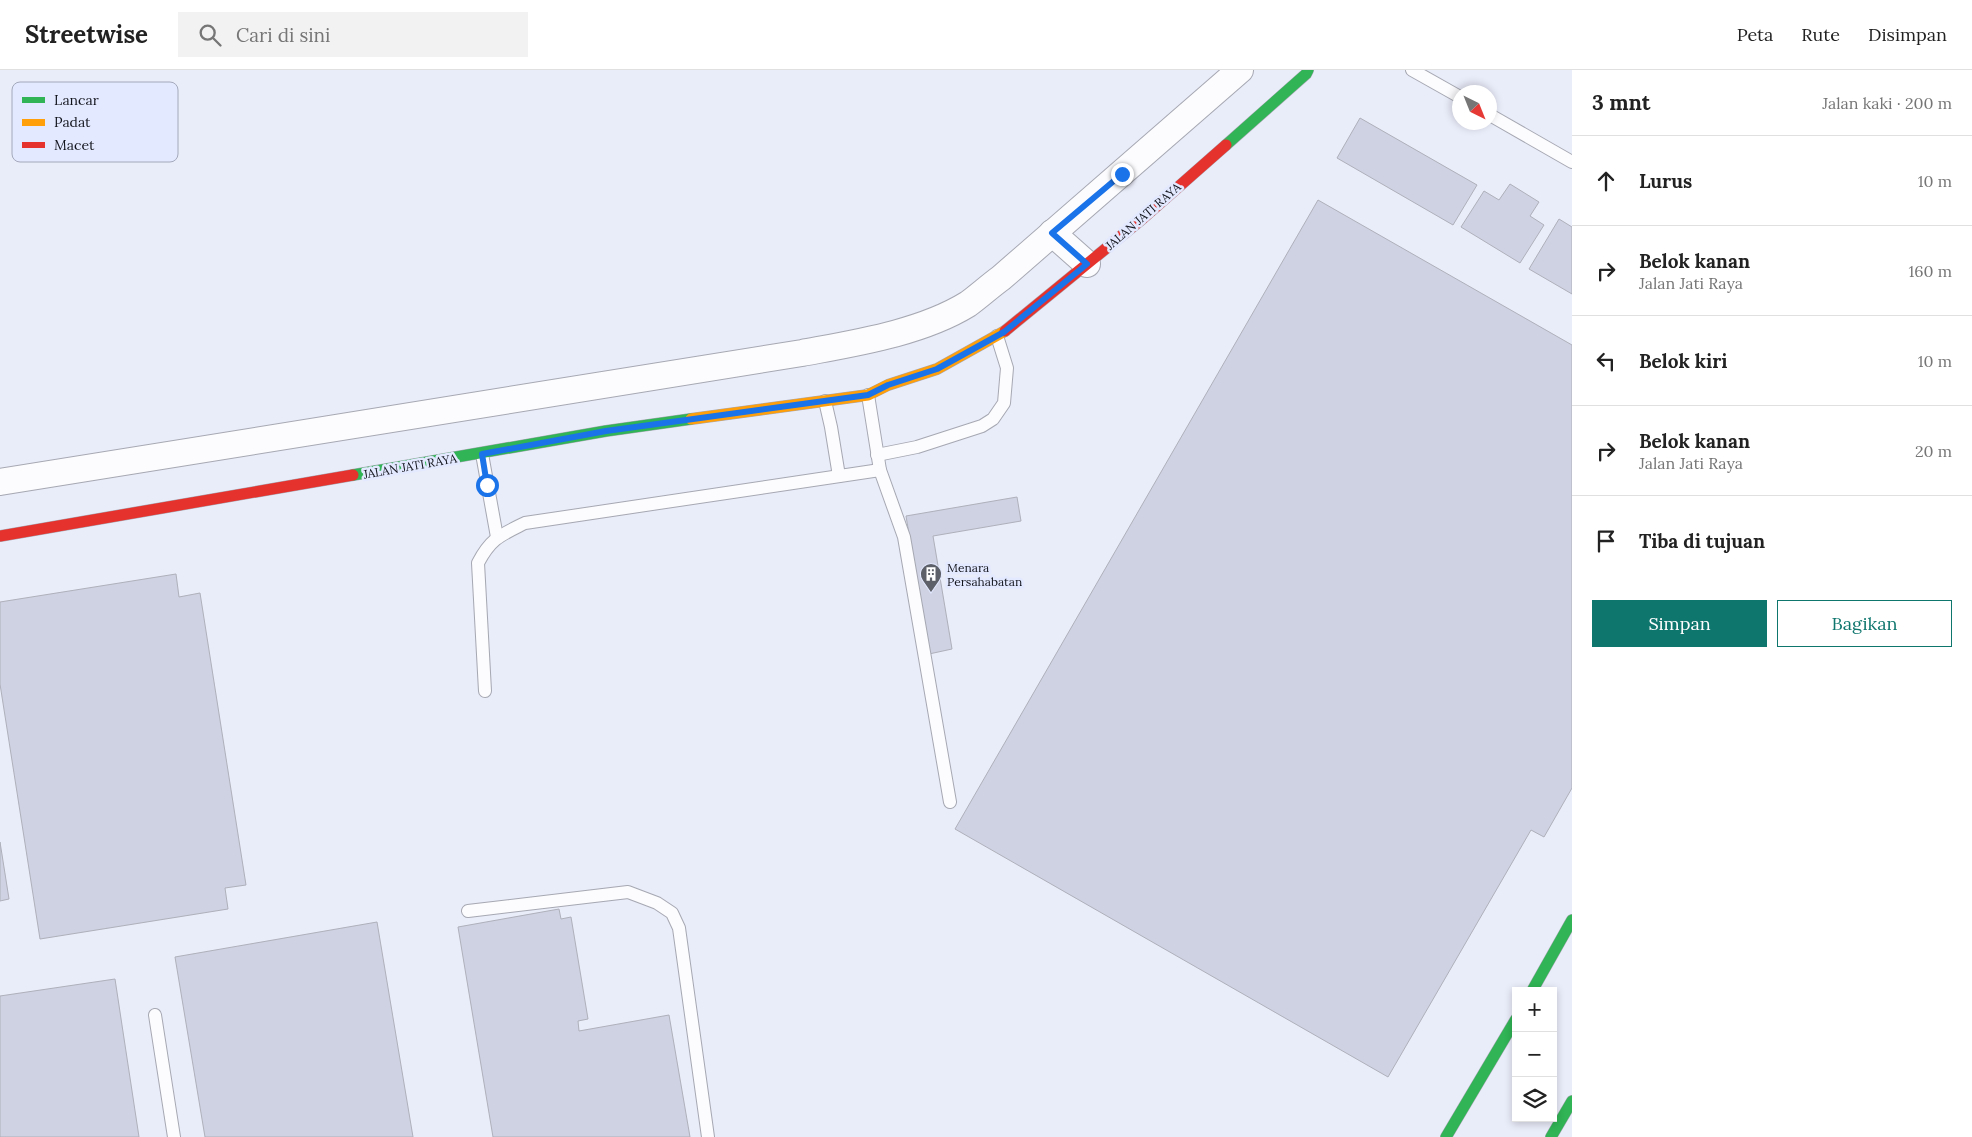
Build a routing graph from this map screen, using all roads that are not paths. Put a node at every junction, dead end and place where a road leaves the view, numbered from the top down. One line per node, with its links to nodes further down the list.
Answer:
1 (1240, 70): 7 (street)
2 (1308, 70): 8 (street, JALAN JATI RAYA)
3 (1412, 70): 4 (lane)
4 (1452, 92)
5 (1497, 118): 6 (lane)
6 (1572, 162)
7 (1052, 233): 8 (street); 16 (street)
8 (1087, 264): 9 (street, JALAN JATI RAYA)
9 (997, 336): 10 (street, JALAN JATI RAYA); 13 (lane)
10 (868, 395): 11 (street, JALAN JATI RAYA); 13 (lane)
11 (825, 401): 12 (street, JALAN JATI RAYA); 15 (lane)
12 (482, 454): 17 (street, JALAN JATI RAYA); 18 (lane)
13 (877, 455): 14 (lane)
14 (880, 470): 15 (lane); 20 (lane)
15 (839, 476): 18 (lane)
16 (0, 482)
17 (0, 536)
18 (497, 537): 19 (lane)
19 (485, 691)
20 (950, 802)
21 (468, 911): 28 (lane)
22 (1572, 920): 23 (street)
23 (1534, 987)
24 (155, 1015): 27 (lane)
25 (1512, 1026): 29 (street)
26 (1572, 1101): 30 (street)
27 (174, 1137)
28 (708, 1137)
29 (1446, 1137)
30 (1551, 1137)

